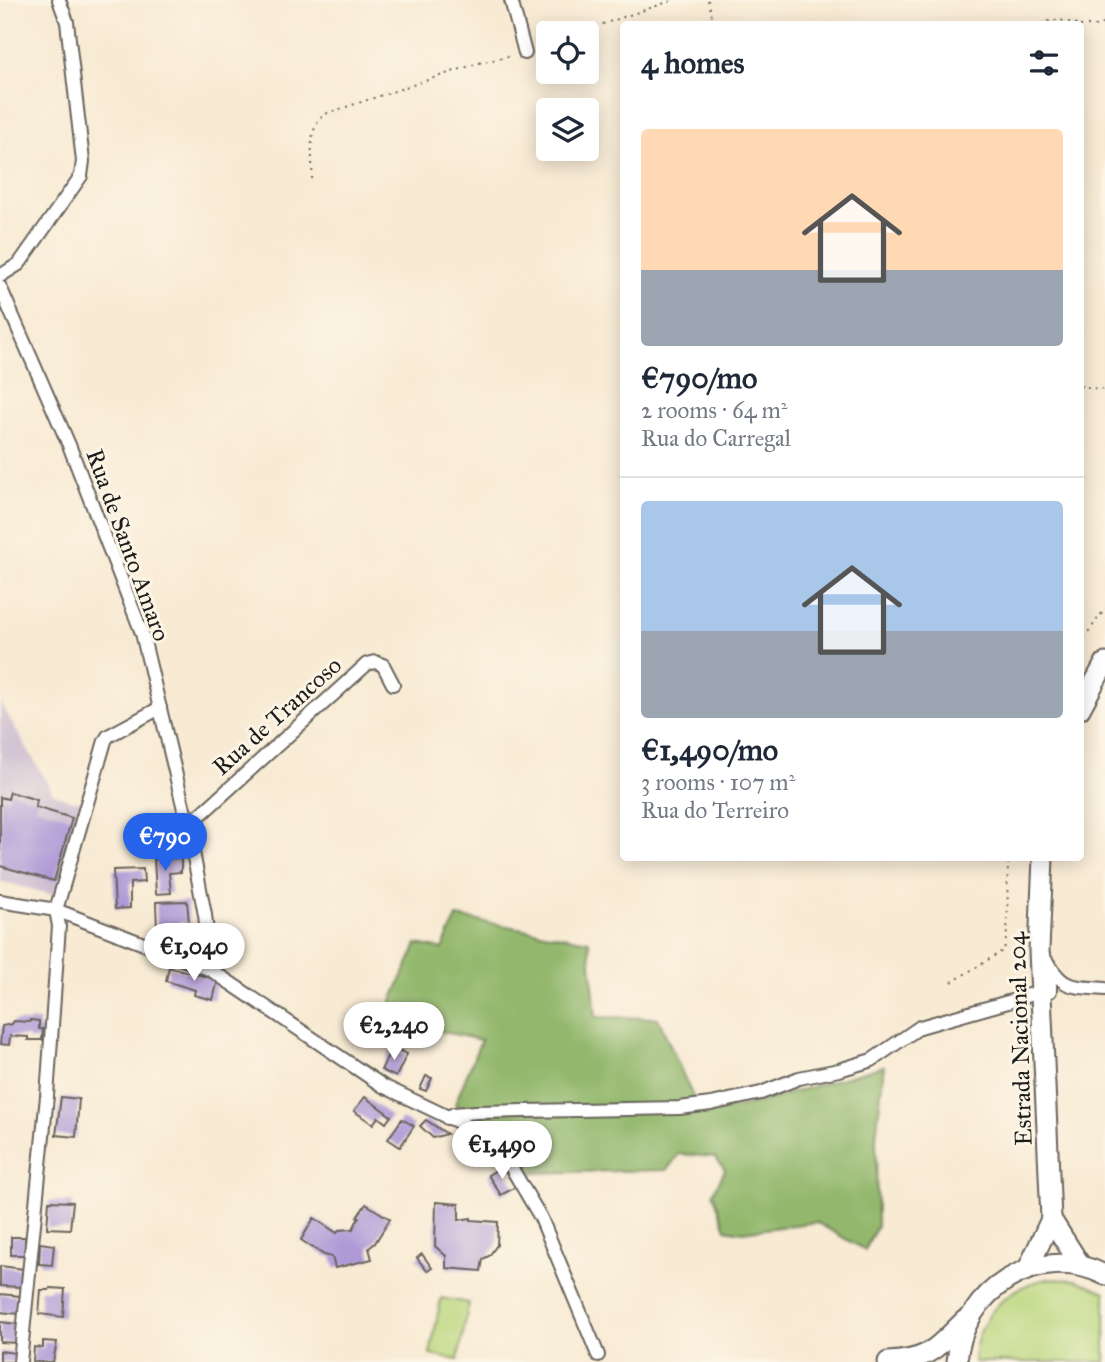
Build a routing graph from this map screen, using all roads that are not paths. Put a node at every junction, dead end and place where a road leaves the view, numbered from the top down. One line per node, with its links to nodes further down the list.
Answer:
1 (59, 0): 4 (street)
2 (511, 0): 3 (street)
3 (524, 53)
4 (0, 276)
5 (0, 287): 9 (street, Rua de Santo Amaro)
6 (1105, 663): 8 (main road)
7 (393, 684): 10 (street, Rua de Trancoso)
8 (1084, 702)
9 (160, 708): 10 (street, Rua de Santo Amaro); 13 (street)
10 (188, 826): 15 (street, Rua de Santo Amaro)
11 (1043, 861): 14 (main road, Estrada Nacional 204)
12 (0, 901): 13 (street)
13 (56, 910): 15 (street); 26 (street)
14 (1039, 950): 16 (street); 18 (main road, Estrada Nacional 204)
15 (211, 970): 19 (street)
16 (1057, 977): 17 (street); 18 (street)
17 (1105, 989)
18 (1041, 990): 19 (street); 20 (main road, Estrada Nacional 204)
19 (447, 1118): 25 (street)
20 (1051, 1219): 21 (main road); 22 (main road)
21 (1081, 1266): 22 (main road); 23 (main road)
22 (1028, 1269): 24 (main road)
23 (1105, 1275)
24 (971, 1315): 27 (main road); 28 (main road)
25 (598, 1355)
26 (20, 1362)
27 (888, 1362)
28 (957, 1362)

